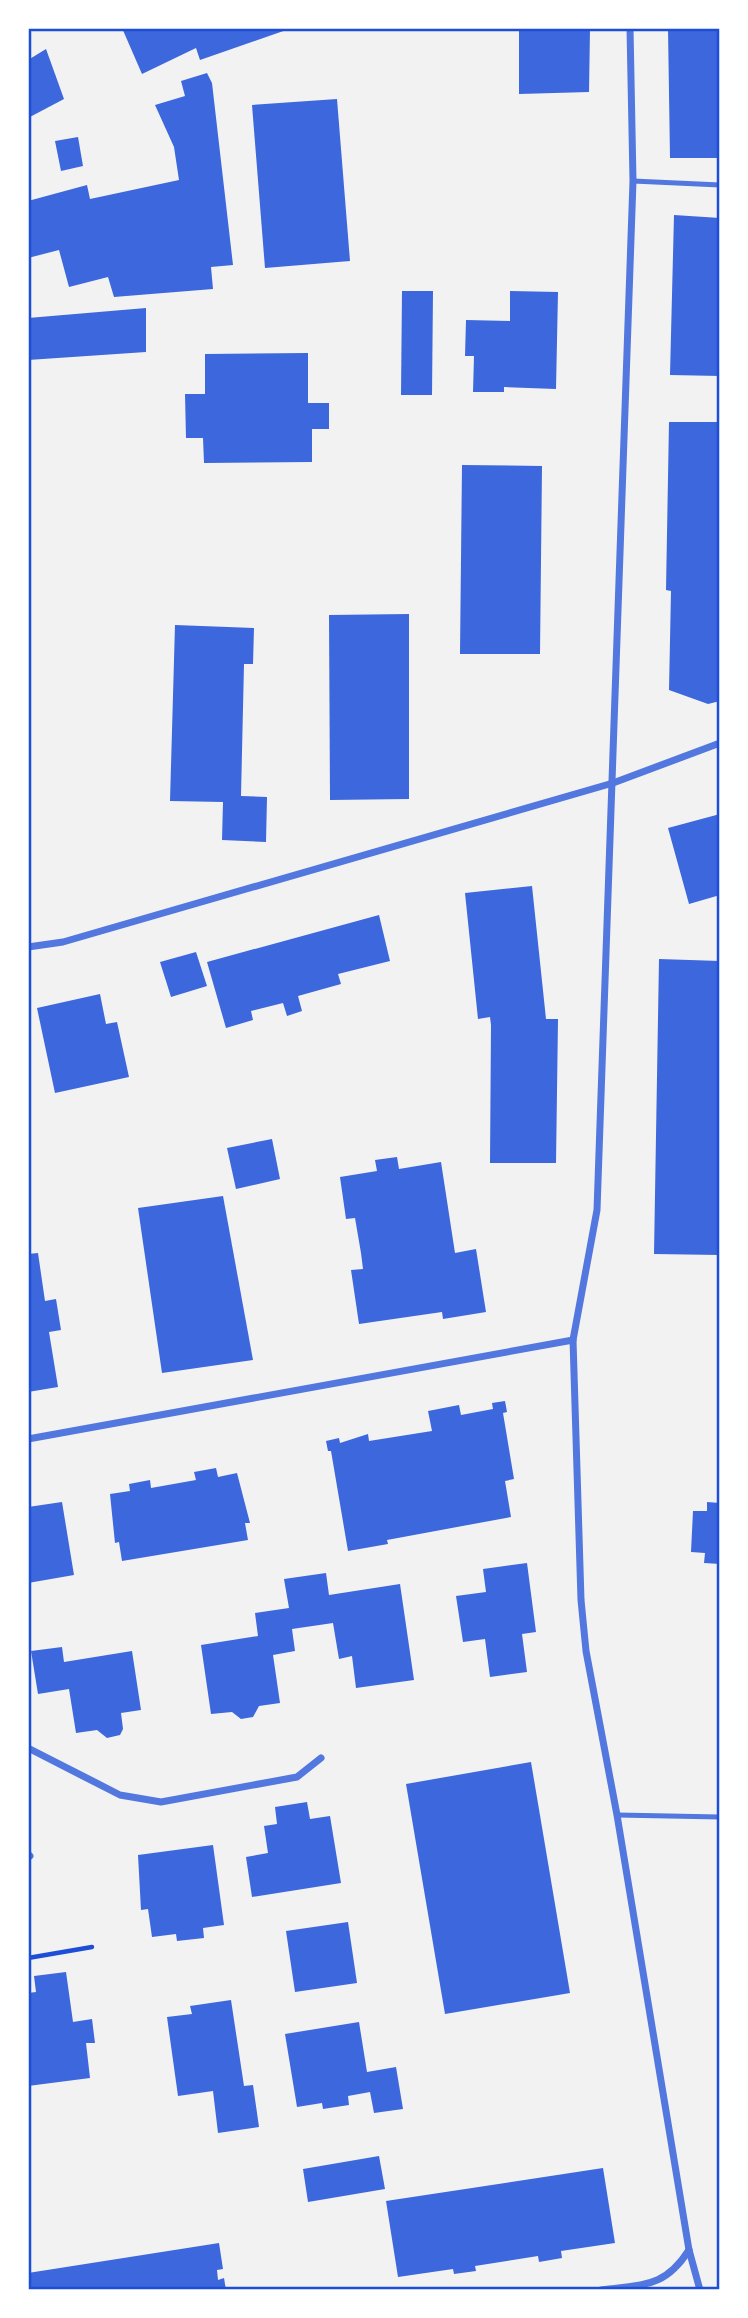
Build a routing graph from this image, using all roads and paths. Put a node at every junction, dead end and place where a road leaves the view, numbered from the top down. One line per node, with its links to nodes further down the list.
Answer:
1 (631, 28): 2 (street)
2 (633, 181): 3 (lane); 5 (street)
3 (720, 185)
4 (720, 743): 5 (street)
5 (613, 783): 6 (street); 7 (street)
6 (28, 947)
7 (573, 1340): 8 (street); 11 (street)
8 (28, 1439)
9 (28, 1748): 10 (street)
10 (321, 1758)
11 (617, 1815): 12 (lane); 15 (street)
12 (720, 1817)
13 (93, 1947): 14 (path)
14 (28, 1958)
15 (689, 2250): 16 (street); 17 (street)
16 (601, 2290)
17 (700, 2290)

